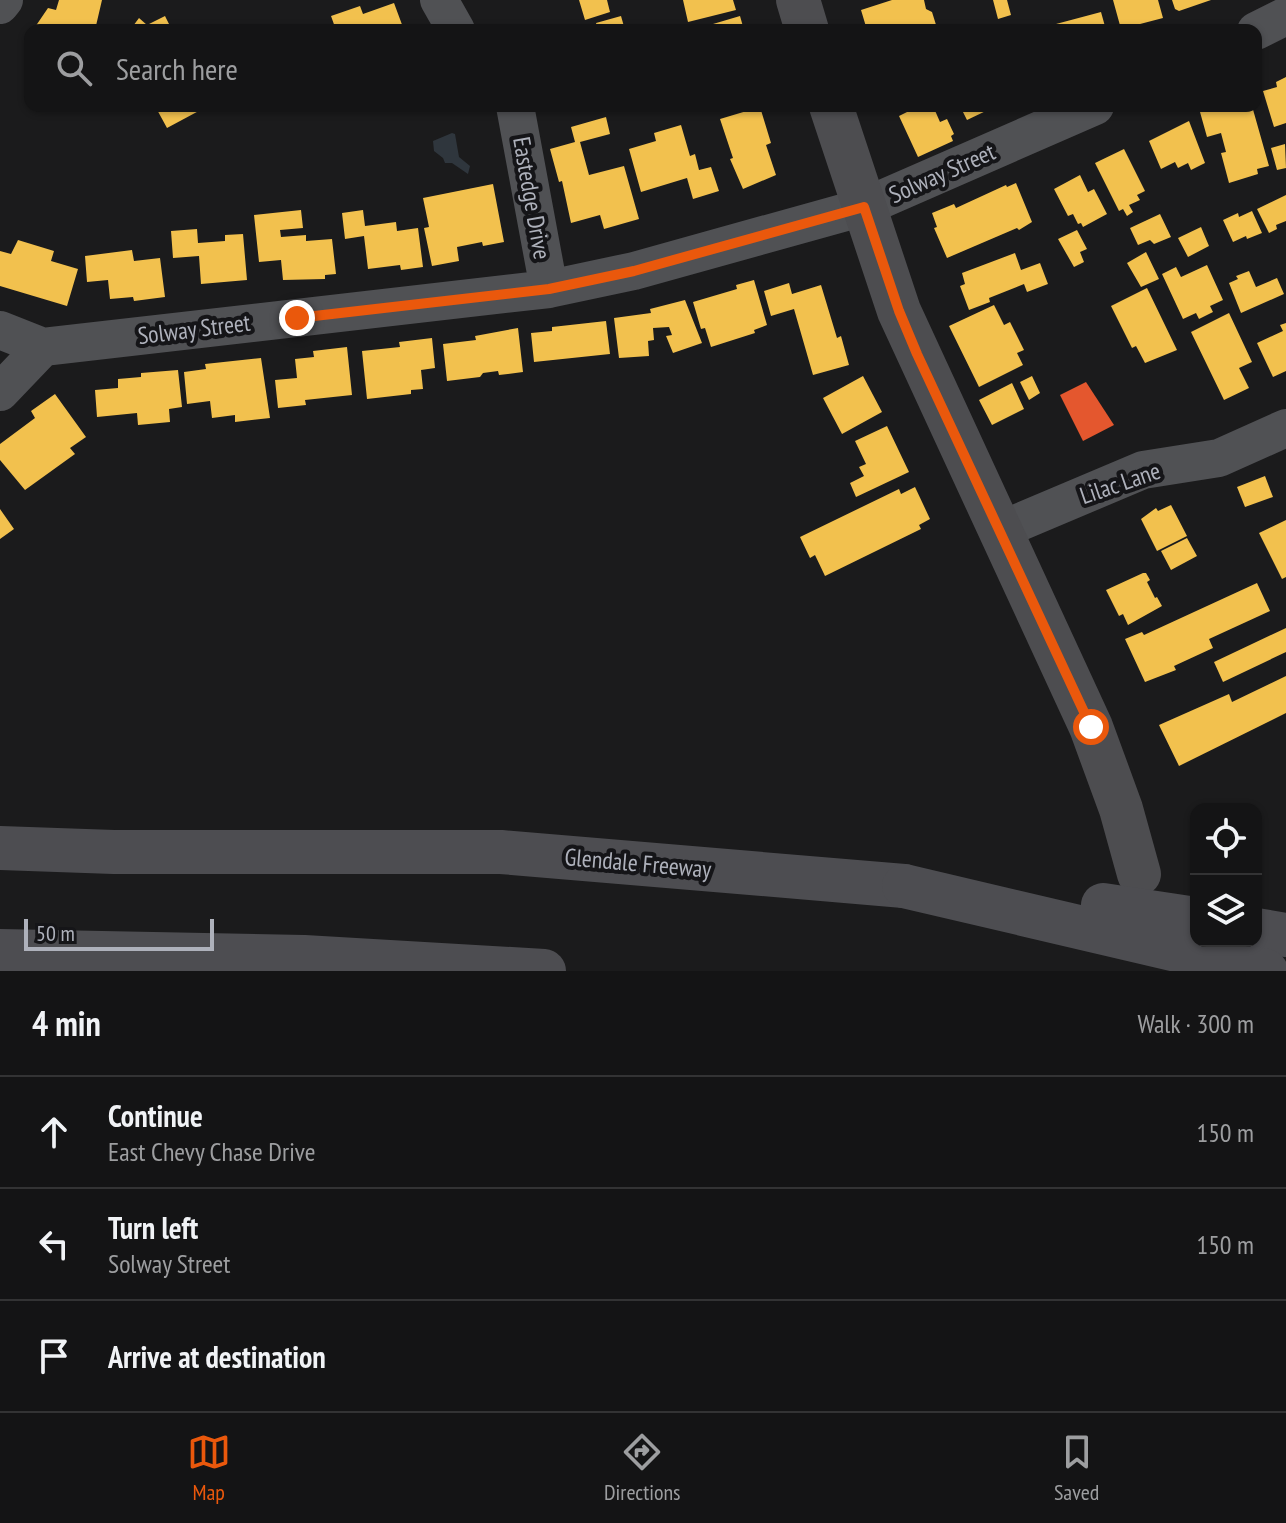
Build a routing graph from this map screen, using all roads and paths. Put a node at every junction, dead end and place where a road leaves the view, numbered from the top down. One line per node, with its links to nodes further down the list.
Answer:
1 (4, 0): 4 (street)
2 (439, 0): 6 (street)
3 (798, 0): 7 (main road)
4 (0, 5)
5 (1286, 16): 8 (street)
6 (453, 24)
7 (805, 24)
8 (1262, 28)
9 (516, 112): 13 (street, Eastedge Drive)
10 (833, 112): 12 (main road)
11 (1081, 112): 12 (street, Solway Street)
12 (864, 207): 13 (street, Solway Street); 18 (main road)
13 (549, 289): 15 (street, Solway Street)
14 (0, 330): 15 (street)
15 (43, 347): 16 (street)
16 (0, 392)
17 (1286, 428): 18 (street, Lilac Lane)
18 (1001, 530): 20 (main road)
19 (0, 848): 21 (highway, Glendale Freeway)
20 (1139, 874)
21 (904, 886): 22 (highway, bridge); 27 (highway, Glendale Freeway, bridge)
22 (1190, 918)
23 (1262, 931): 24 (highway)
24 (1286, 935)
25 (0, 951): 26 (highway)
26 (544, 971)
27 (1266, 971)

